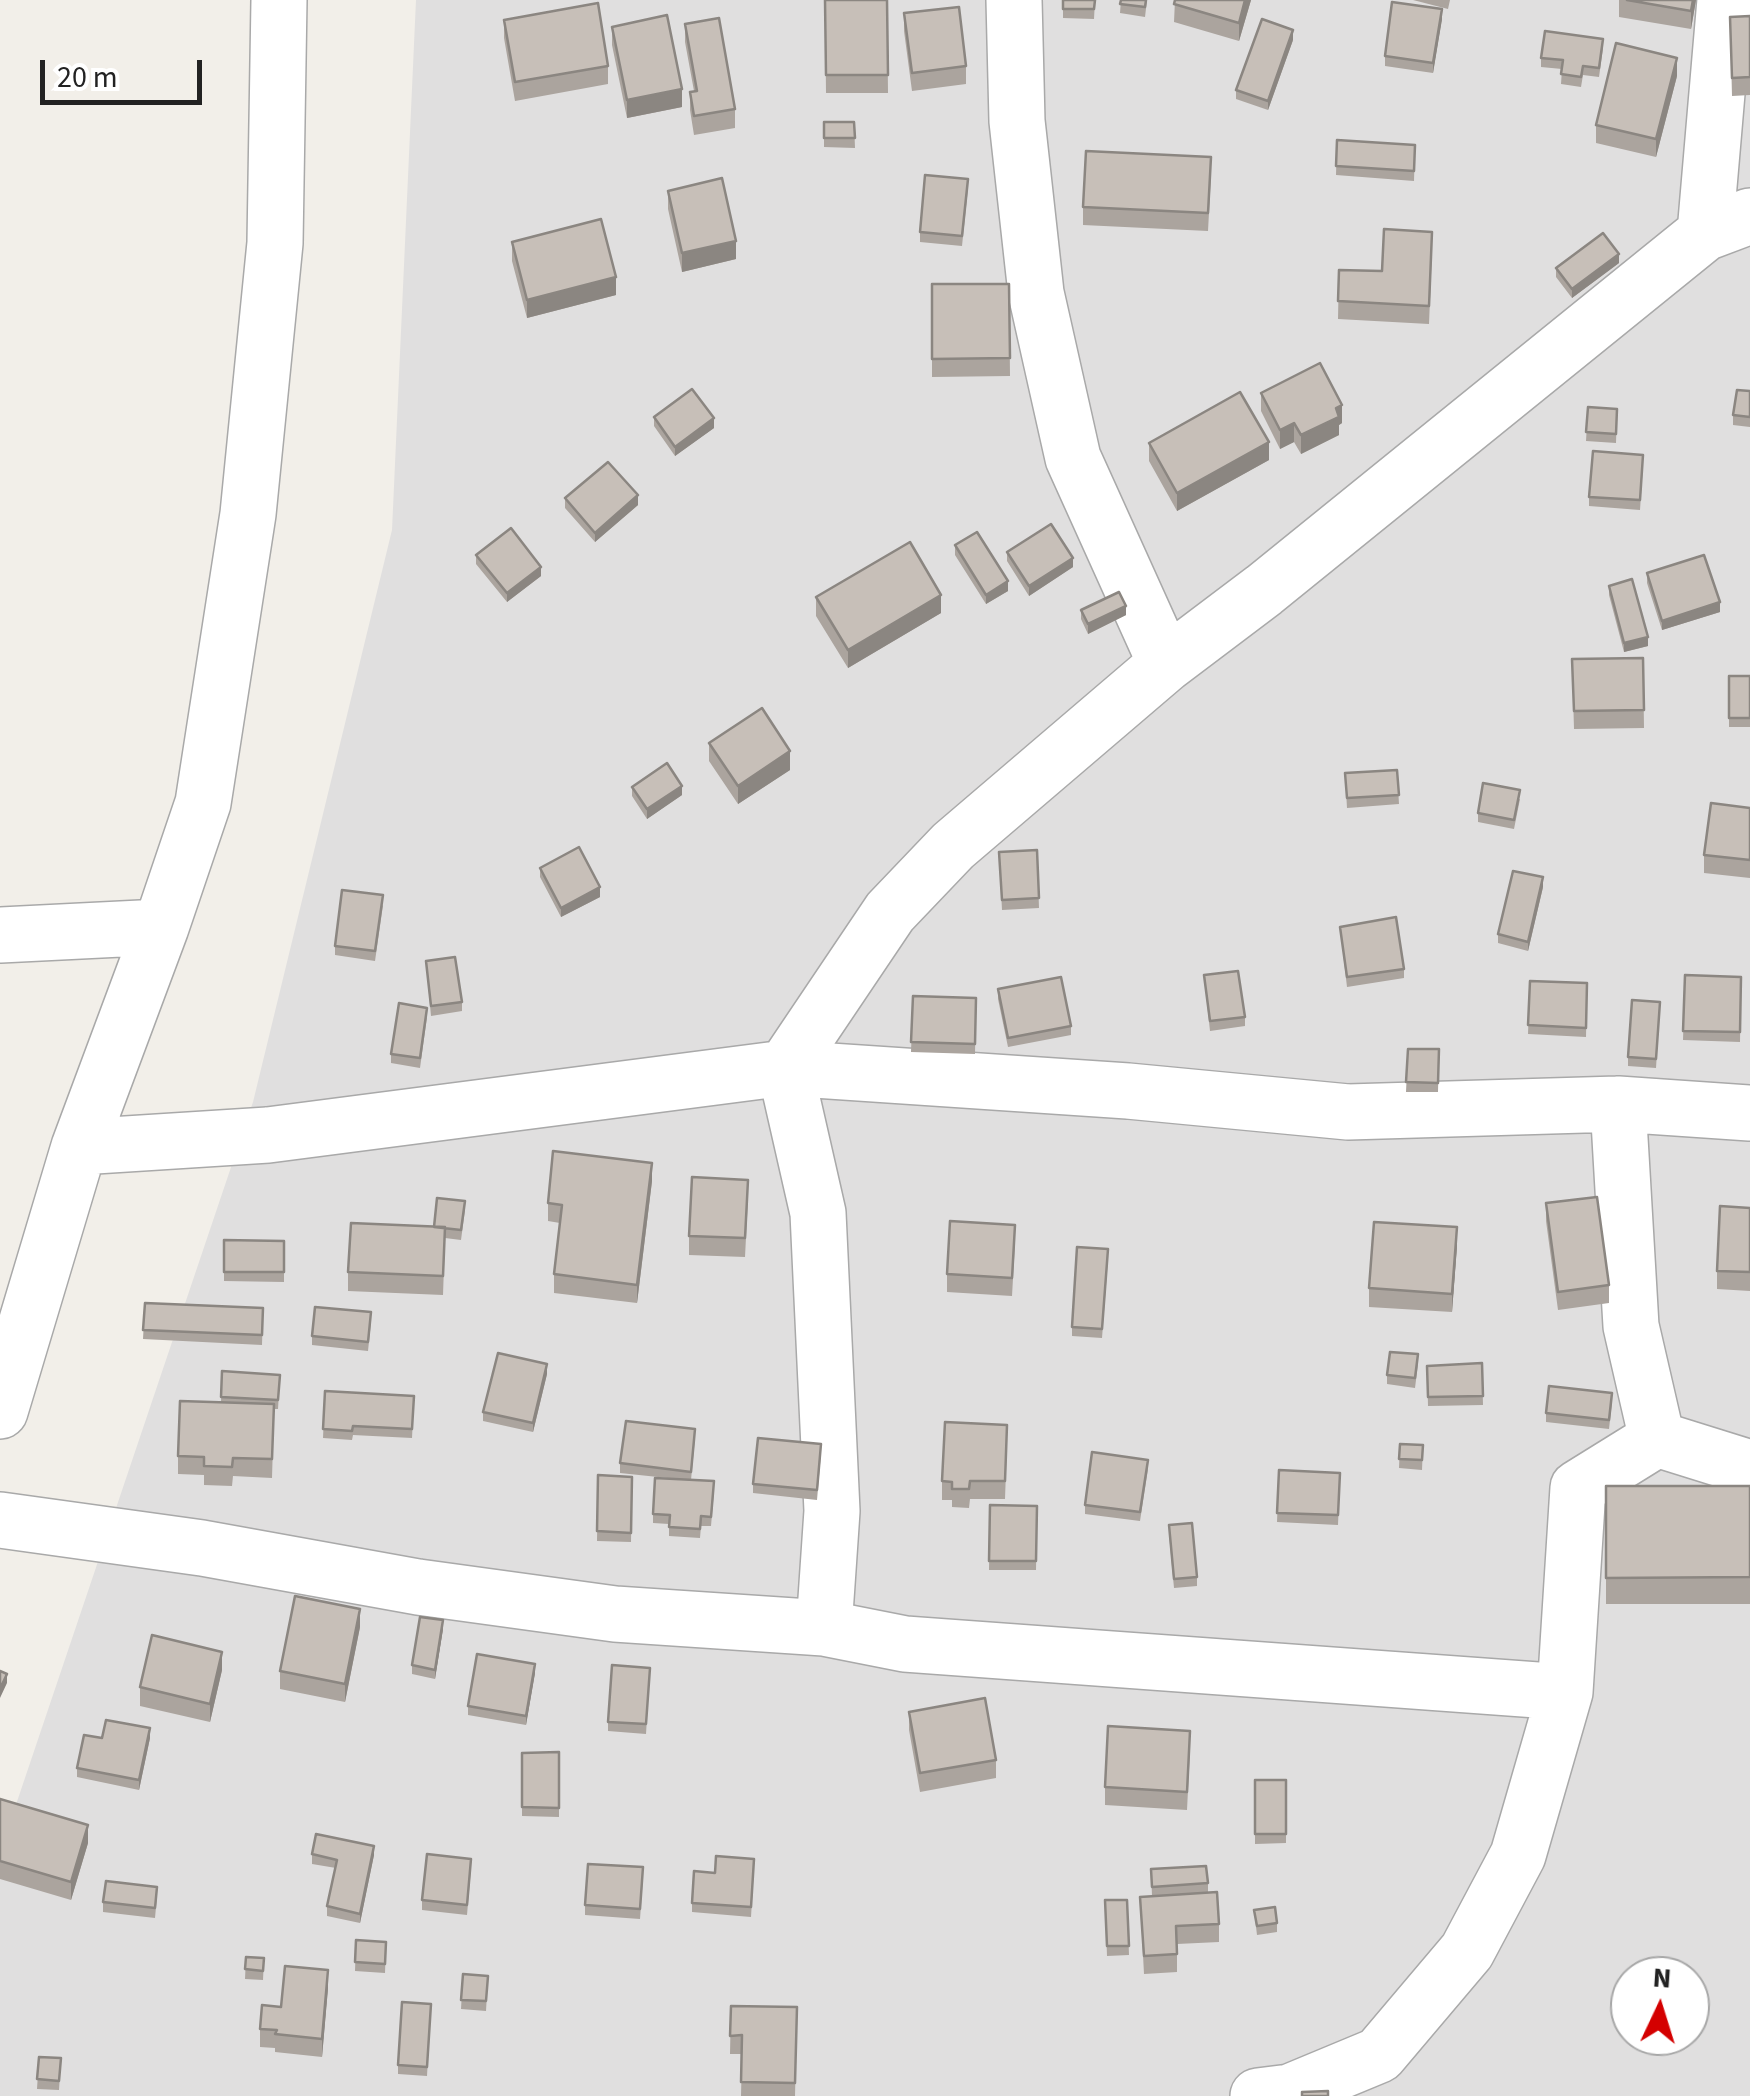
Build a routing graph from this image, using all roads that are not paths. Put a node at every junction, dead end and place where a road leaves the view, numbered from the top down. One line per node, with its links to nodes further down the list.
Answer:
1 (279, 0): 6 (street)
2 (1014, 0): 5 (street)
3 (1725, 0): 4 (street)
4 (1728, 225): 5 (street)
5 (1166, 664): 8 (street)
6 (161, 927): 7 (street); 11 (street)
7 (0, 935)
8 (786, 1068): 9 (street); 11 (street); 16 (street)
9 (1618, 1104): 10 (street); 13 (street)
10 (1750, 1113)
11 (78, 1146): 12 (street)
12 (0, 1411)
13 (1657, 1440): 14 (street); 17 (street)
14 (1750, 1468)
15 (0, 1520): 16 (street)
16 (824, 1628): 17 (street)
17 (1565, 1692): 18 (street)
18 (1258, 2096)

